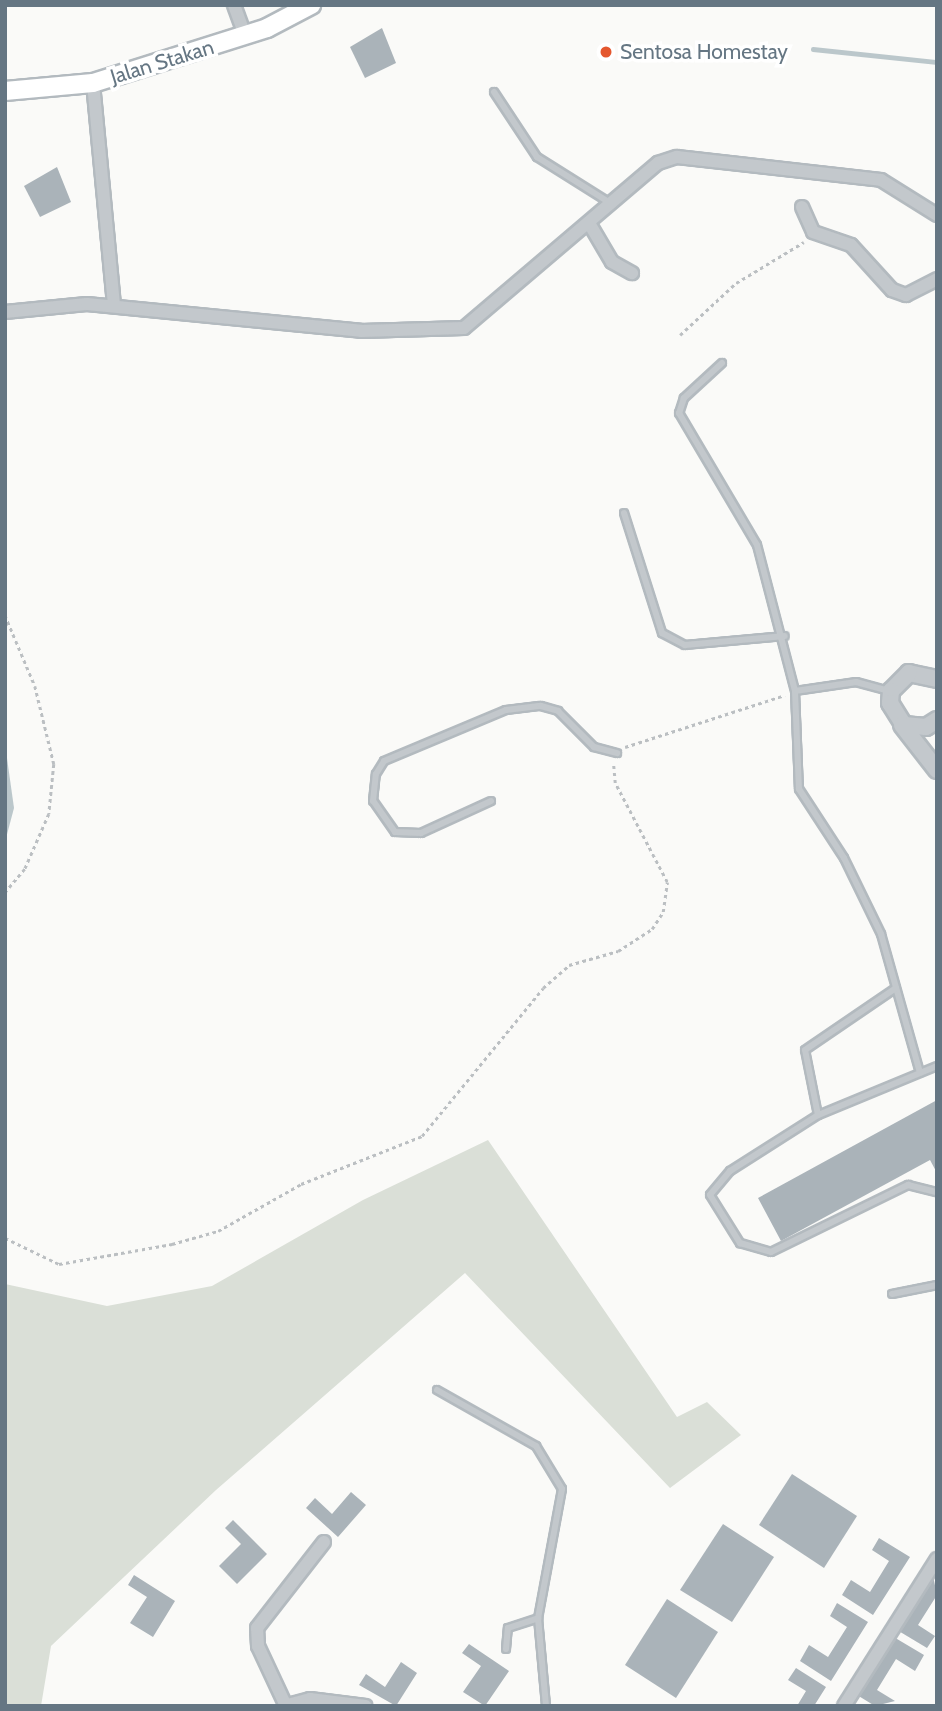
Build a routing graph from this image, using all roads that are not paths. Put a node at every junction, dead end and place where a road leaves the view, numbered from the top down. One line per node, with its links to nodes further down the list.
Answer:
1 (234, 5): 4 (street)
2 (311, 5): 3 (main road, Jalan Stakan)
3 (287, 12): 4 (main road, Jalan Stakan)
4 (245, 36): 5 (main road, Jalan Stakan)
5 (93, 83): 6 (main road, Jalan Stakan); 14 (street)
6 (5, 91)
7 (494, 92): 8 (lane)
8 (611, 204): 10 (street); 11 (street)
9 (802, 207): 13 (street)
10 (937, 215)
11 (589, 223): 12 (street); 14 (street)
12 (632, 273)
13 (937, 279)
14 (114, 305): 15 (street)
15 (5, 312)
16 (722, 363): 18 (lane)
17 (624, 513): 18 (lane)
18 (785, 636): 22 (lane)
19 (937, 664): 20 (street)
20 (916, 672): 21 (street); 23 (street)
21 (937, 679)
22 (795, 691): 23 (lane); 29 (lane)
23 (891, 691): 24 (street)
24 (897, 719): 25 (street); 27 (street)
25 (937, 720)
26 (617, 753): 28 (lane)
27 (937, 770)
28 (491, 802)
29 (896, 988): 31 (lane); 32 (lane)
30 (937, 1066): 31 (lane)
31 (920, 1073): 32 (lane)
32 (818, 1115): 33 (lane)
33 (937, 1192)
34 (937, 1285): 35 (lane)
35 (892, 1294)
36 (437, 1390): 39 (lane)
37 (324, 1542): 41 (street)
38 (937, 1559): 44 (street)
39 (538, 1618): 40 (lane); 43 (lane)
40 (506, 1649)
41 (285, 1706): 42 (street)
42 (366, 1706)
43 (546, 1706)
44 (844, 1706)

